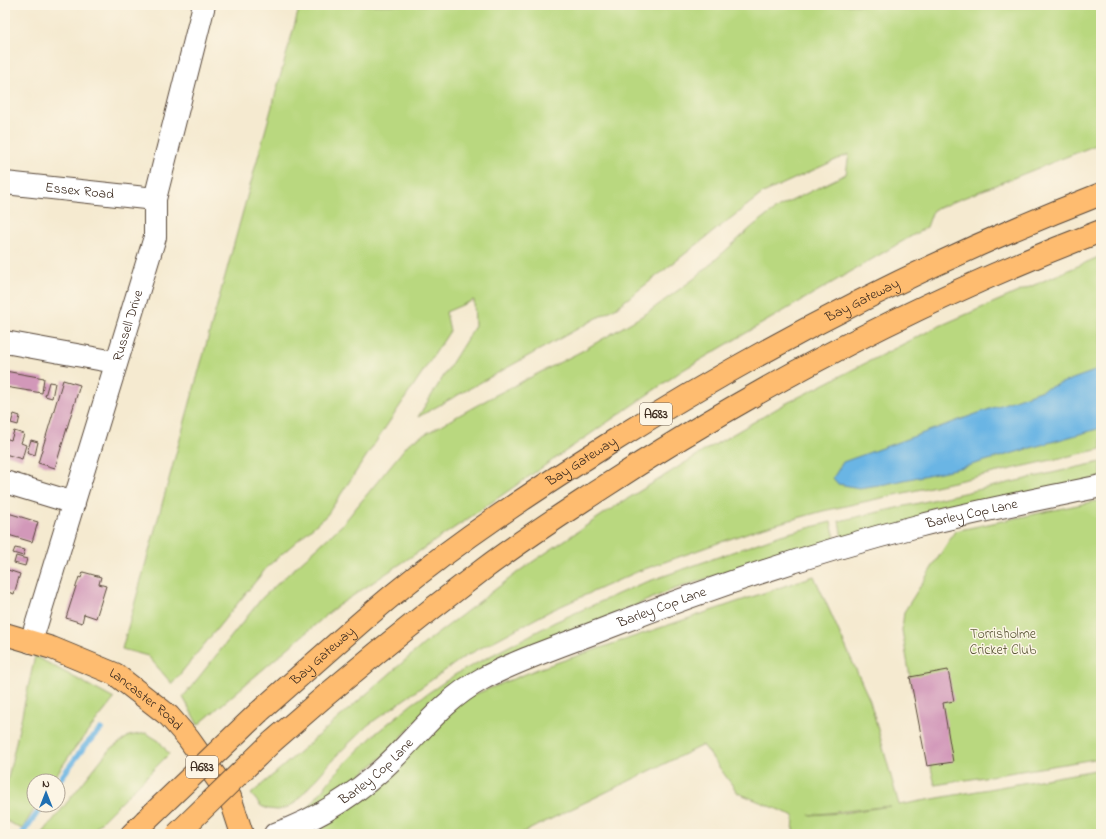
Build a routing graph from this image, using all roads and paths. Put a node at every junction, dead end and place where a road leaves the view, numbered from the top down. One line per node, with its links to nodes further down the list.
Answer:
1 (204, 5): 4 (street, Russell Drive)
2 (5, 183): 4 (street, Essex Road)
3 (1101, 194): 13 (main road, Bay Gateway / A683, bridge)
4 (155, 199): 7 (street, Russell Drive)
5 (1101, 231): 15 (main road, A683, bridge)
6 (5, 342): 7 (street)
7 (115, 362): 10 (street, Russell Drive)
8 (5, 482): 10 (street)
9 (1101, 486): 16 (street, Barley Cop Lane)
10 (74, 503): 12 (street, Russell Drive)
11 (5, 634): 12 (main road, Lancaster Road)
12 (31, 642): 14 (main road, Lancaster Road)
13 (139, 827)
14 (240, 828)
15 (177, 834)
16 (275, 834)

